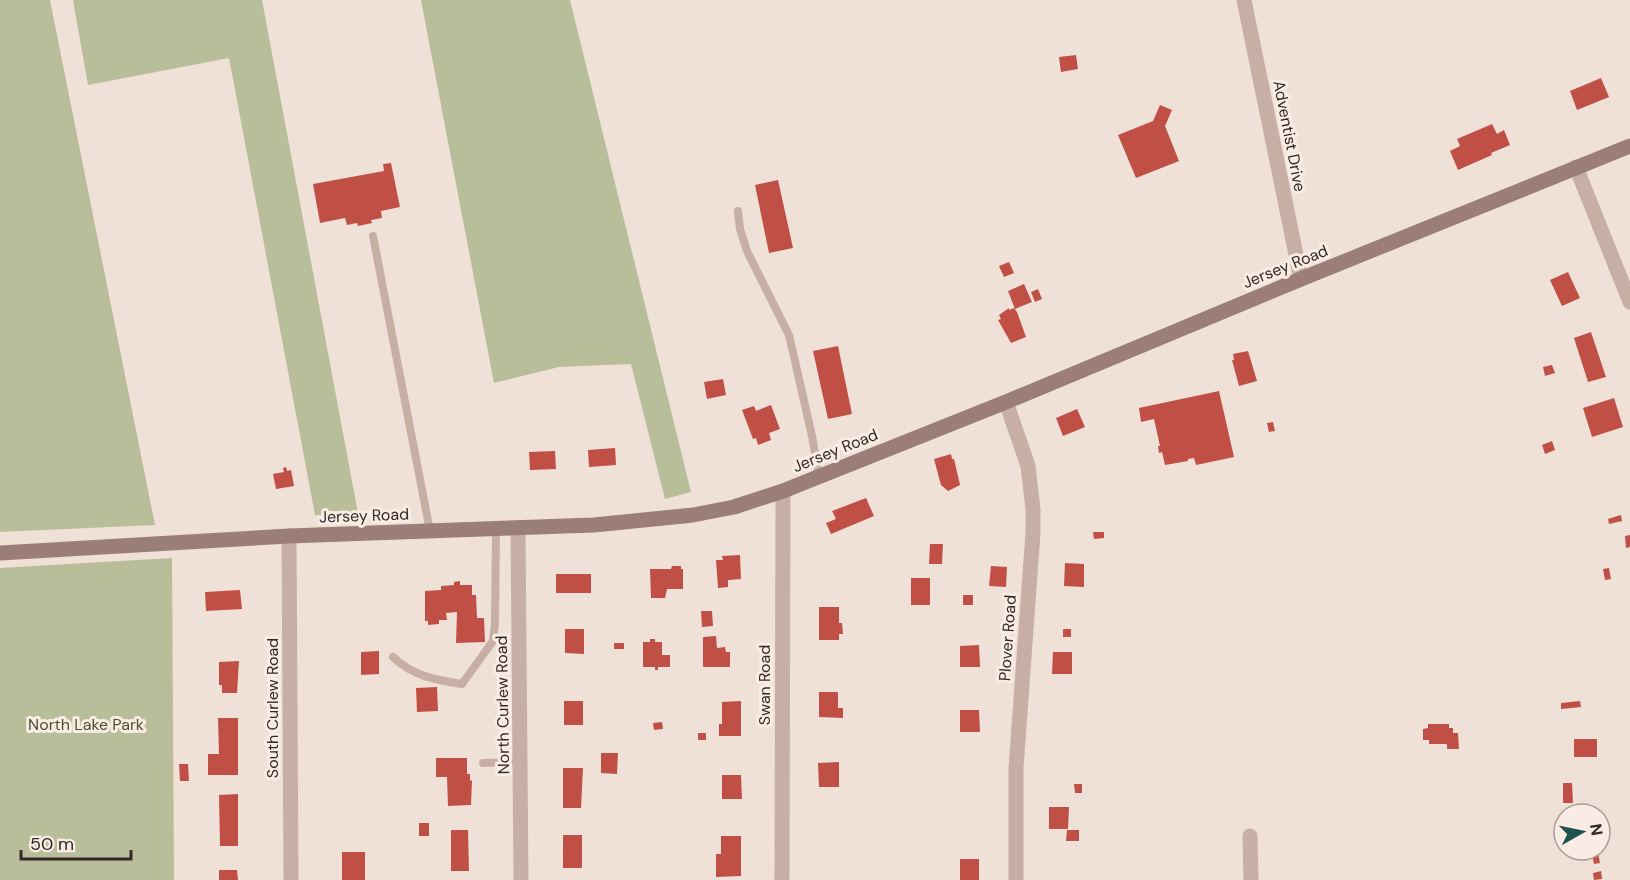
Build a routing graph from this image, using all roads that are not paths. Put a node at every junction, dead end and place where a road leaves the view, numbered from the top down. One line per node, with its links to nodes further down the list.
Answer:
1 (1244, 0): 6 (street, Adventist Drive)
2 (1630, 146): 3 (street, Jersey Road)
3 (1576, 167): 6 (street, Jersey Road); 7 (street)
4 (738, 211): 9 (lane)
5 (373, 236): 13 (lane)
6 (1301, 279): 8 (street, Jersey Road)
7 (1630, 302)
8 (1006, 402): 9 (street, Jersey Road); 23 (street, Plover Road)
9 (819, 476): 10 (street, Jersey Road)
10 (783, 491): 12 (street, Jersey Road); 22 (street, Swan Road)
11 (496, 529): 12 (street, Jersey Road); 13 (street, Jersey Road); 16 (lane)
12 (518, 529): 18 (street, North Curlew Road)
13 (430, 531): 14 (street, Jersey Road)
14 (289, 536): 15 (street, Jersey Road); 20 (street, South Curlew Road)
15 (0, 553)
16 (393, 657)
17 (483, 762): 18 (lane)
18 (521, 762): 21 (street, North Curlew Road)
19 (1250, 836): 24 (street)
20 (291, 880)
21 (521, 880)
22 (782, 880)
23 (1016, 880)
24 (1251, 880)

